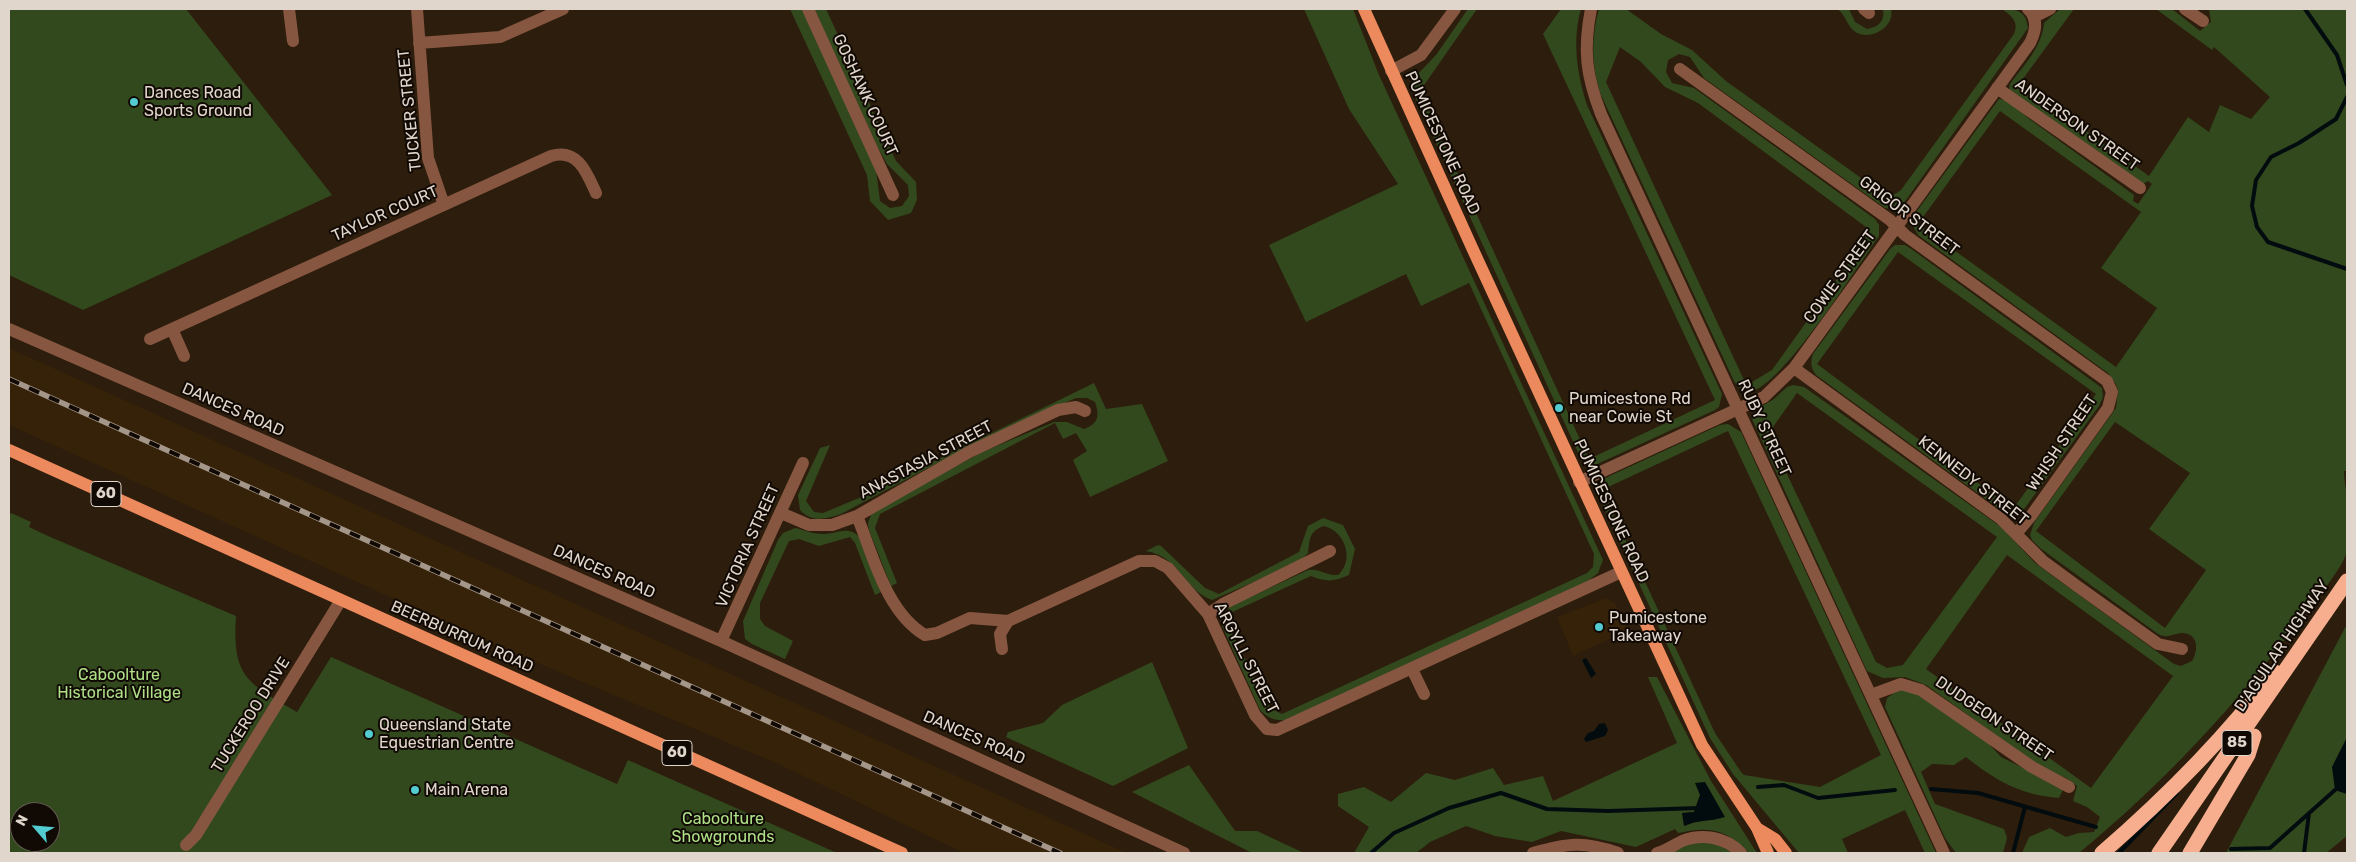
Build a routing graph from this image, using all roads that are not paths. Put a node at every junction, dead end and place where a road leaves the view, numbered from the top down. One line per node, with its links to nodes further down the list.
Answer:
1 (289, 9): 12 (street)
2 (417, 9): 13 (street, TUCKER STREET)
3 (563, 9): 13 (street)
4 (808, 9): 19 (street, GOSHAWK COURT)
5 (1364, 9): 15 (main road, PUMICESTONE ROAD)
6 (1455, 9): 15 (street)
7 (1591, 9): 28 (street, RUBY STREET)
8 (2050, 9): 10 (street, COWIE STREET)
9 (2185, 9): 11 (street)
10 (2031, 13): 16 (street, COWIE STREET)
11 (2202, 22)
12 (293, 40)
13 (419, 43): 20 (street, TUCKER STREET)
14 (1680, 69): 21 (street, GRIGOR STREET)
15 (1391, 71): 32 (main road, PUMICESTONE ROAD)
16 (1996, 88): 17 (street, ANDERSON STREET); 21 (street, COWIE STREET)
17 (2140, 188)
18 (596, 193): 20 (street, TAYLOR COURT)
19 (893, 195)
20 (444, 205): 23 (street, TAYLOR COURT)
21 (1897, 227): 26 (street, COWIE STREET); 27 (street, GRIGOR STREET)
22 (9, 329): 44 (street, DANCES ROAD)
23 (172, 329): 24 (street, TAYLOR COURT); 25 (street)
24 (150, 339)
25 (184, 356)
26 (1794, 368): 28 (street, COWIE STREET); 35 (street, KENNEDY STREET)
27 (2112, 392): 35 (street, WHISH STREET)
28 (1738, 409): 32 (street, COWIE STREET); 49 (street, RUBY STREET)
29 (1084, 411): 34 (street, ANASTASIA STREET)
30 (9, 450): 40 (main road, BEERBURRUM ROAD / 60)
31 (803, 463): 33 (street, VICTORIA STREET)
32 (1579, 482): 37 (main road, PUMICESTONE ROAD)
33 (781, 513): 34 (street, ANASTASIA STREET); 44 (street, VICTORIA STREET)
34 (857, 516): 42 (street, ARGYLL STREET)
35 (2016, 534): 46 (street, KENNEDY STREET)
36 (1330, 551): 41 (street)
37 (1621, 572): 47 (street, ARGYLL STREET); 52 (main road, PUMICESTONE ROAD)
38 (2347, 581): 43 (highway, D'AGUILAR HIGHWAY / 85)
39 (2347, 598): 43 (highway, D'AGUILAR HIGHWAY / 85)
40 (341, 600): 53 (street, TUCKEROO DRIVE); 54 (main road, BEERBURRUM ROAD / 60)
41 (1208, 614): 42 (street, ARGYLL STREET); 47 (street, ARGYLL STREET)
42 (1008, 621): 45 (street)
43 (2314, 638): 50 (highway, D'AGUILAR HIGHWAY / 85); 63 (highway); 64 (highway, D'AGUILAR HIGHWAY / 85)
44 (721, 641): 55 (street, DANCES ROAD)
45 (1002, 649)
46 (2182, 649)
47 (1412, 669): 48 (street)
48 (1424, 694)
49 (1871, 695): 51 (street, DUDGEON STREET); 62 (street, RUBY STREET)
50 (2254, 736): 65 (highway, D'AGUILAR HIGHWAY / 85); 66 (highway)
51 (2069, 787)
52 (1757, 828): 60 (main road, PUMICESTONE ROAD); 61 (main road, PUMICESTONE ROAD)
53 (186, 845)
54 (902, 853)
55 (1184, 853)
56 (1533, 853): 57 (street)
57 (1618, 853)
58 (1657, 853): 59 (street)
59 (1741, 853)
60 (1768, 853)
61 (1786, 853)
62 (1944, 853)
63 (2102, 853)
64 (2159, 853)
65 (2170, 853)
66 (2190, 853)

